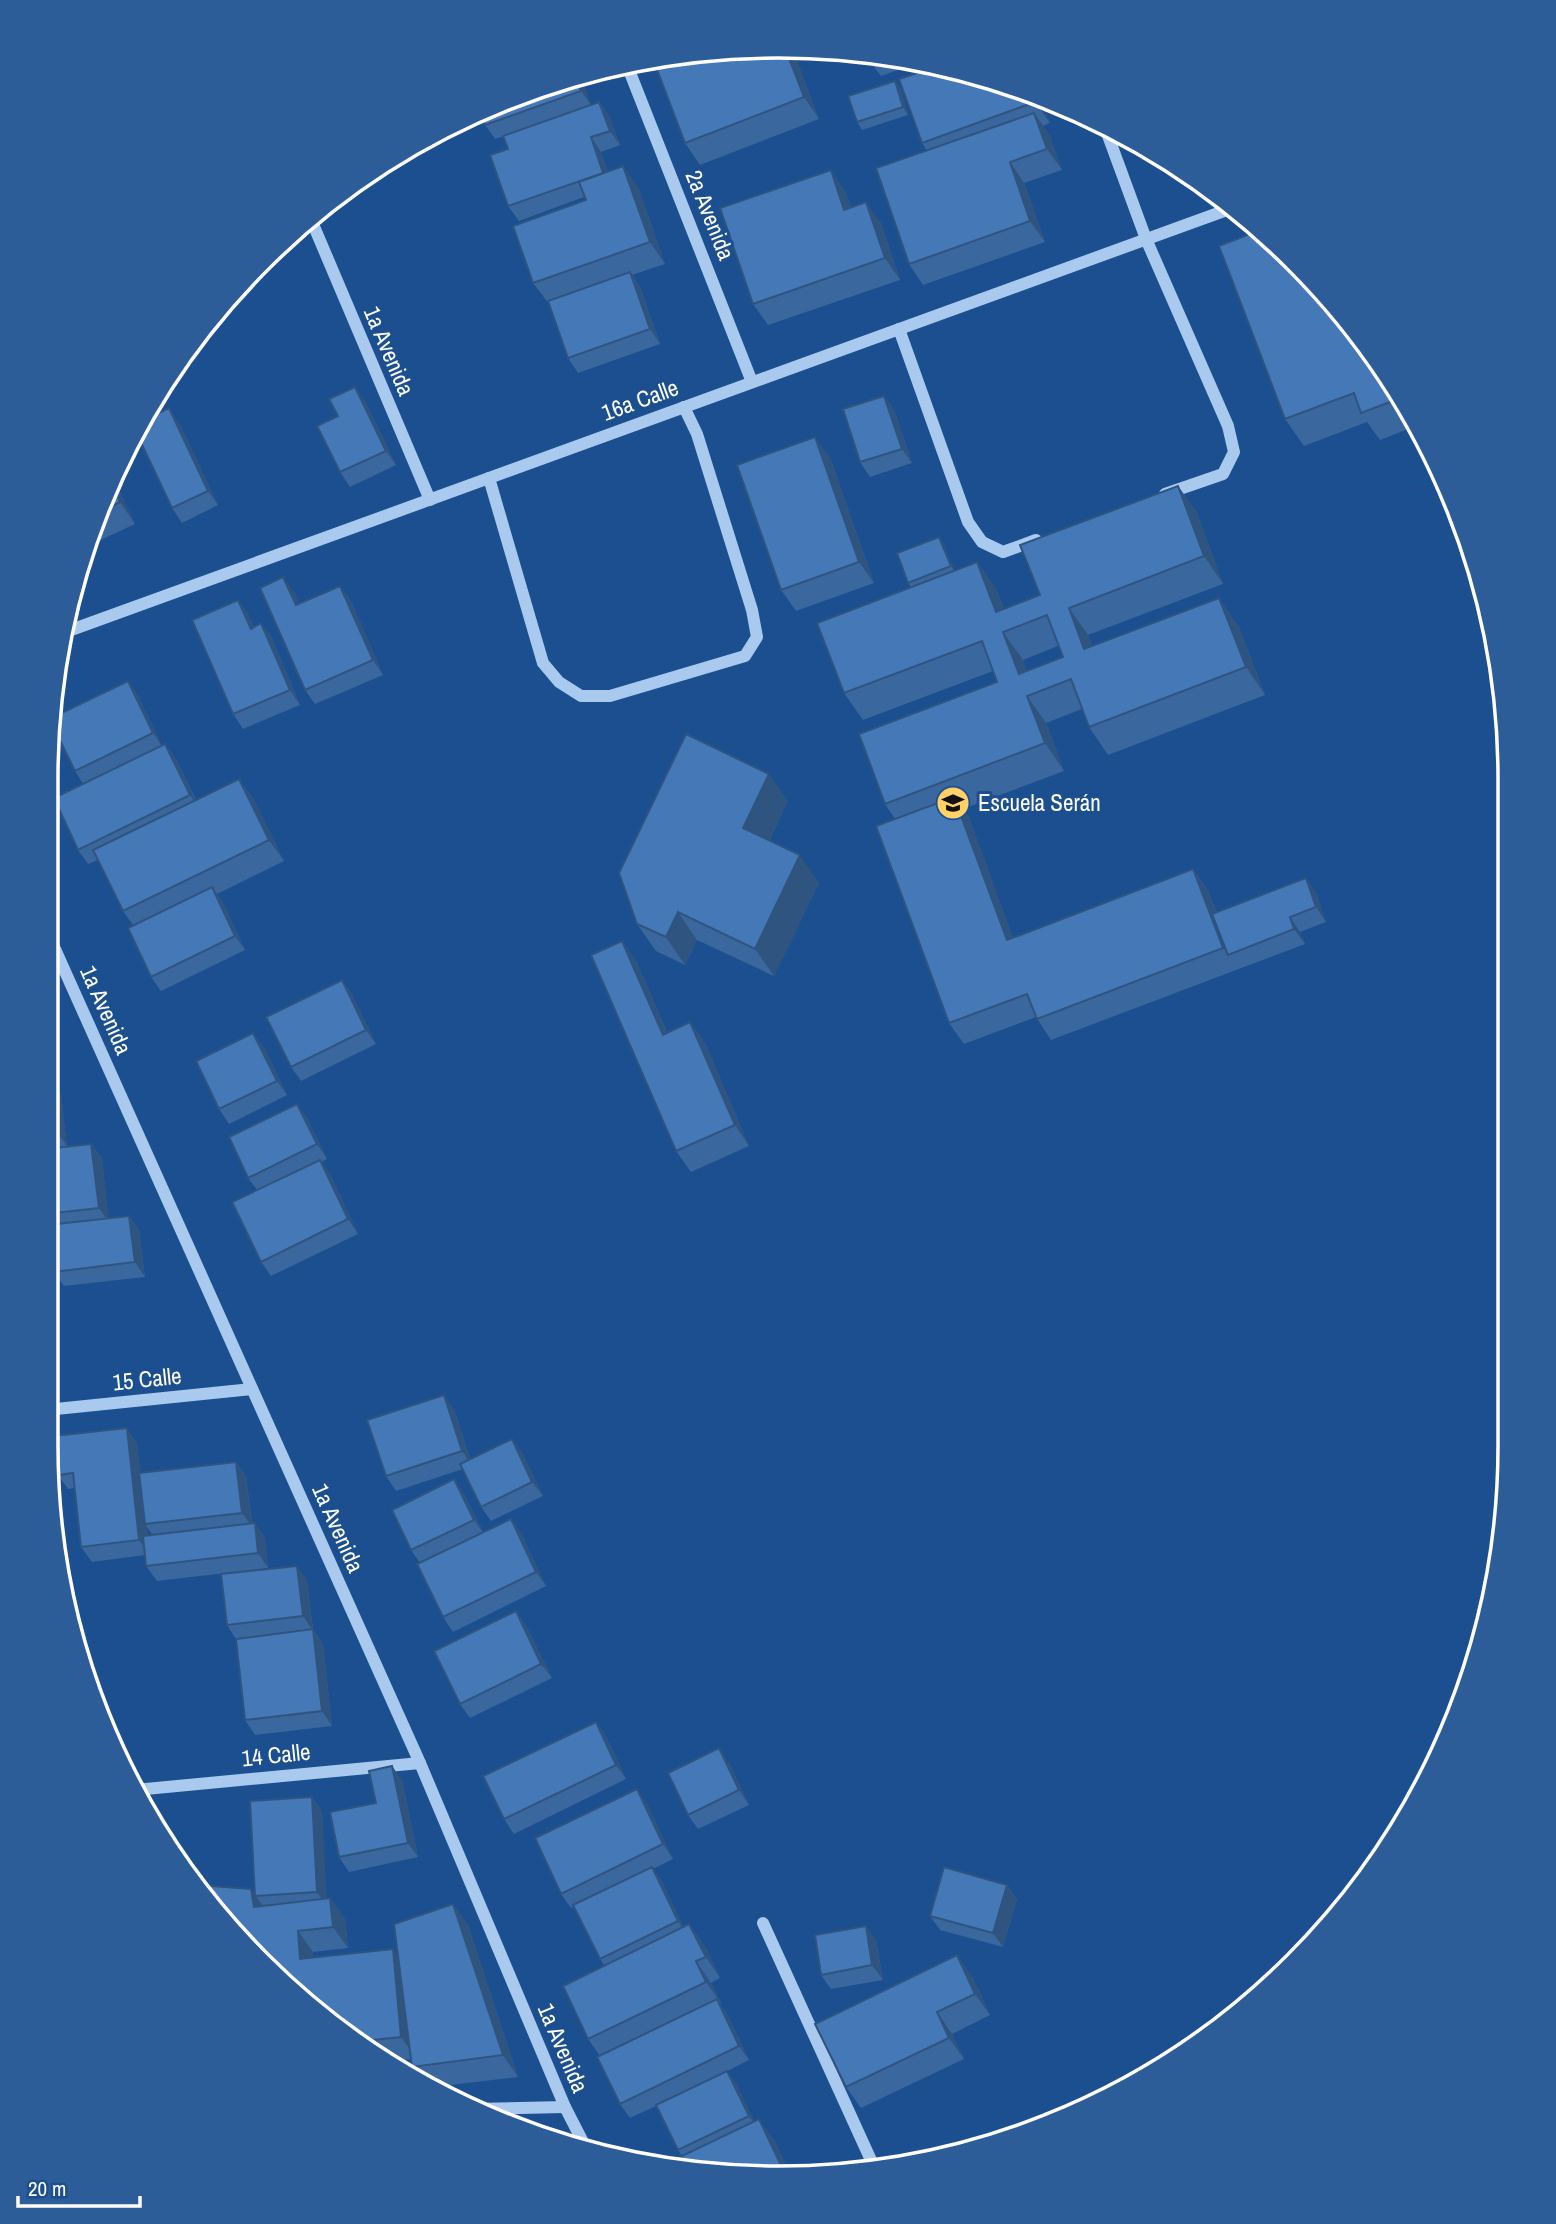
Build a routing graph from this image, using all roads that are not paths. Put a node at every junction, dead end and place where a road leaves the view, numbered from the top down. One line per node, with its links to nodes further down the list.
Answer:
1 (630, 73): 7 (street, 2a Avenida)
2 (1109, 138): 5 (street)
3 (1222, 212): 5 (street, 16a Calle)
4 (315, 227): 11 (street, 1a Avenida)
5 (1146, 239): 6 (street, 16a Calle); 10 (street)
6 (899, 329): 7 (street, 16a Calle); 12 (street)
7 (752, 382): 8 (street, 16a Calle)
8 (684, 407): 9 (street, 16a Calle); 9 (street)
9 (489, 478): 11 (street, 16a Calle)
10 (1158, 497)
11 (430, 500): 13 (street, 16a Calle)
12 (1042, 538)
13 (74, 629)
14 (58, 956): 15 (street, 1a Avenida)
15 (252, 1389): 16 (street, 15 Calle); 17 (street, 1a Avenida)
16 (58, 1409)
17 (420, 1763): 18 (street, 14 Calle); 20 (street, 1a Avenida)
18 (145, 1789)
19 (763, 1923): 23 (street)
20 (565, 2106): 21 (street); 22 (street, 1a Avenida)
21 (496, 2108)
22 (581, 2139)
23 (871, 2160)

